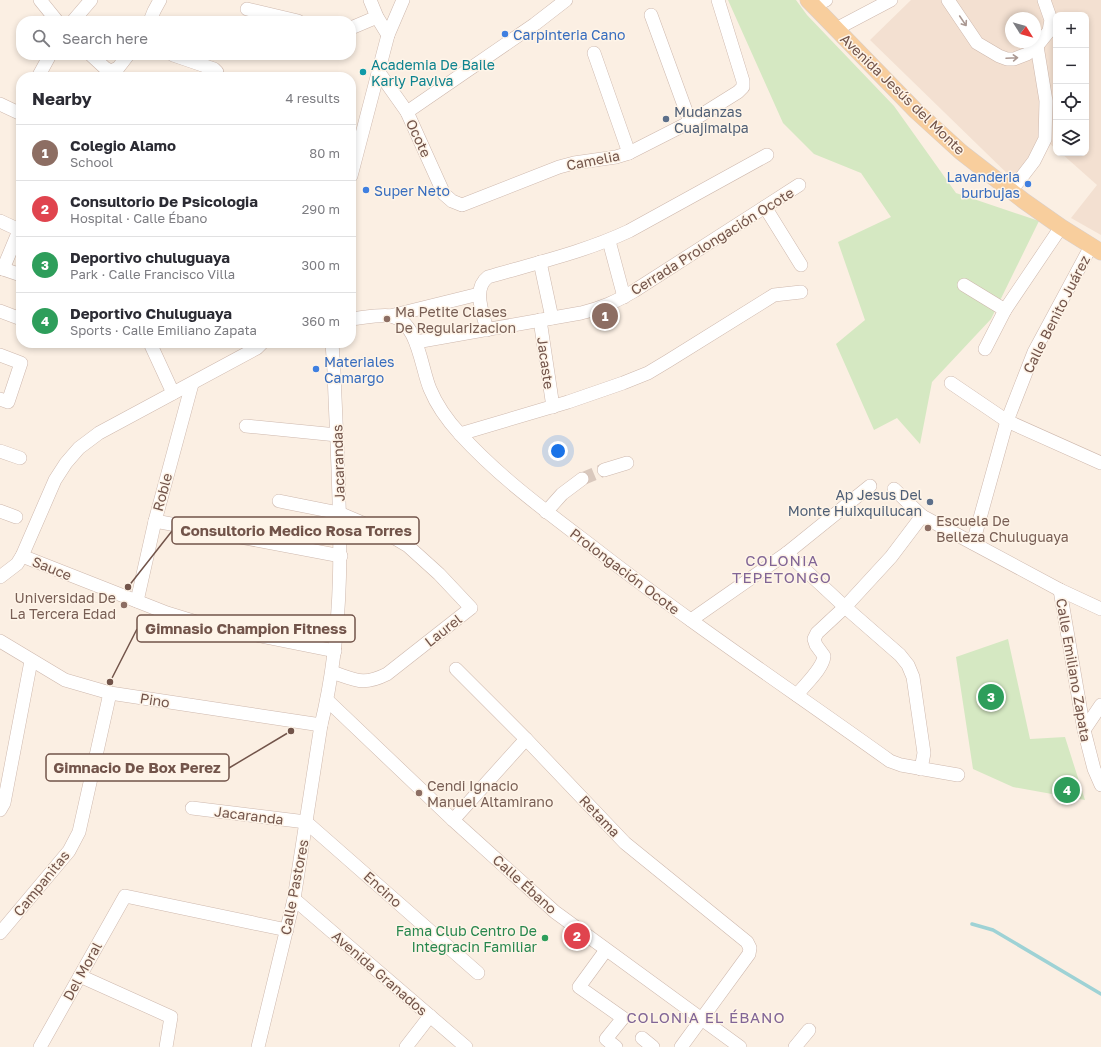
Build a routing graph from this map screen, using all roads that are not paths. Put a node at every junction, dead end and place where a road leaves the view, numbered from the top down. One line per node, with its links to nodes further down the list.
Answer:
1 (40, 0): 14 (street)
2 (91, 0): 15 (street)
3 (160, 0): 16 (street)
4 (370, 0): 18 (street)
5 (403, 0): 21 (street)
6 (566, 0): 35 (street)
7 (718, 0): 36 (street, Camelia)
8 (891, 0): 20 (street)
9 (948, 0): 23 (street, one-way to 23)
10 (1044, 0): 22 (street)
11 (816, 2): 20 (main road, Avenida Jesús del Monte)
12 (247, 9): 17 (street)
13 (651, 15): 36 (street)
14 (53, 16)
15 (77, 16)
16 (152, 16)
17 (277, 16)
18 (377, 17): 19 (street); 21 (street)
19 (356, 26)
20 (836, 29): 41 (main road, Avenida Jesús del Monte)
21 (388, 35): 30 (street)
22 (1041, 41)
23 (1034, 48)
24 (1037, 48): 41 (street)
25 (594, 53): 37 (street)
26 (47, 60): 31 (street)
27 (96, 60): 28 (street)
28 (124, 60)
29 (188, 60): 32 (street)
30 (378, 71): 35 (street, Ocote); 39 (street)
31 (41, 72)
32 (217, 72)
33 (0, 104): 34 (street)
34 (16, 110)
35 (407, 112): 42 (street, Ocote)
36 (690, 122): 37 (street, Camelia)
37 (630, 152): 42 (street, Camelia)
38 (767, 155): 48 (street)
39 (356, 157)
40 (799, 186): 43 (street, Cerrada Prolongación Ocote)
41 (1011, 191): 45 (main road, Avenida Jesús del Monte)
42 (457, 204)
43 (765, 207): 51 (street); 57 (street, Cerrada Prolongación Ocote)
44 (0, 221): 46 (street)
45 (1061, 227): 49 (main road, Avenida Jesús del Monte); 58 (street)
46 (16, 230)
47 (16, 237): 52 (street)
48 (609, 241): 50 (street); 57 (street)
49 (1096, 249): 76 (street, Calle Benito Juárez)
50 (540, 262): 56 (street); 63 (street, Jacaste)
51 (801, 265)
52 (1, 268): 53 (street)
53 (16, 273)
54 (964, 285): 58 (street)
55 (802, 292): 75 (street)
56 (479, 294): 60 (street); 64 (street)
57 (624, 297): 63 (street, Cerrada Prolongación Ocote)
58 (1005, 310): 69 (street)
59 (0, 311): 61 (street)
60 (390, 316): 62 (street); 65 (street, Prolongación Ocote)
61 (16, 317)
62 (356, 319)
63 (546, 319): 64 (street, Cerrada Prolongación Ocote); 75 (street, Jacaste)
64 (486, 330): 65 (street, Cerrada Prolongación Ocote)
65 (416, 342): 78 (street, Prolongación Ocote)
66 (152, 348): 73 (street)
67 (257, 348): 72 (street)
68 (332, 348): 79 (street, Jacarandas)
69 (985, 350)
70 (0, 355): 74 (street)
71 (951, 383): 76 (street)
72 (192, 384): 73 (street); 94 (street, Roble)
73 (173, 393): 97 (street)
74 (4, 400)
75 (552, 407): 78 (street)
76 (1007, 421): 83 (street); 95 (street, Calle Benito Juárez)
77 (246, 426): 79 (street)
78 (460, 434): 90 (street, Prolongación Ocote)
79 (337, 435): 91 (street, Jacarandas)
80 (0, 451): 81 (street)
81 (20, 458)
82 (627, 463): 84 (street)
83 (1101, 463)
84 (604, 470)
85 (582, 479): 90 (street)
86 (870, 486): 96 (street)
87 (894, 489): 92 (street, Calle Emiliano Zapata)
88 (279, 501): 91 (street)
89 (0, 511): 93 (street)
90 (546, 512): 104 (street, Prolongación Ocote)
91 (340, 513): 98 (street, Jacarandas); 109 (street, Laurel)
92 (922, 516): 95 (street, Calle Emiliano Zapata); 102 (street)
93 (16, 517)
94 (155, 521): 98 (street); 101 (street, Roble)
95 (973, 543): 100 (street, Calle Emiliano Zapata)
96 (787, 553): 102 (street); 104 (street)
97 (22, 556): 99 (street); 101 (street, Sauce)
98 (341, 556): 106 (street, Jacarandas)
99 (0, 577)
100 (1060, 590): 103 (street); 115 (street, Calle Emiliano Zapata)
101 (137, 601): 106 (street, Sauce)
102 (845, 607): 111 (street); 117 (street)
103 (1101, 609)
104 (691, 620): 111 (street, Prolongación Ocote)
105 (0, 641): 107 (street, Pino)
106 (335, 651): 109 (street, Jacarandas)
107 (31, 661): 110 (street, Pino); 121 (street)
108 (456, 669): 116 (street, Retama)
109 (332, 672): 112 (street, Jacarandas)
110 (110, 693): 114 (street, Pino); 126 (street, Campanitas)
111 (797, 695): 117 (street, Prolongación Ocote)
112 (327, 700): 114 (street, Jacarandas); 122 (street, Calle Ébano)
113 (1101, 705): 115 (street)
114 (321, 725): 123 (street, Calle Pastores)
115 (1084, 730): 119 (street, Calle Emiliano Zapata)
116 (526, 738): 122 (street); 131 (street, Retama)
117 (921, 768): 118 (street, Prolongación Ocote)
118 (958, 775)
119 (1101, 785)
120 (192, 808): 123 (street, Jacaranda)
121 (0, 810)
122 (453, 820): 127 (street, Calle Ébano)
123 (306, 822): 124 (street, Calle Pastores); 128 (street, Encino)
124 (294, 899): 125 (street, Calle Pastores); 130 (street, Avenida Granados)
125 (287, 930): 129 (street, Del Moral); 136 (street, Calle Pastores)
126 (0, 933)
127 (606, 950): 131 (street, Calle Ébano); 139 (street)
128 (478, 973)
129 (80, 976): 134 (street, Del Moral); 135 (street)
130 (430, 1016): 137 (street); 138 (street, Avenida Granados)
131 (703, 1019): 141 (street); 142 (street, Calle Ébano)
132 (809, 1030): 143 (street)
133 (642, 1038): 140 (street)
134 (40, 1047)
135 (166, 1047)
136 (258, 1047)
137 (406, 1047)
138 (466, 1047)
139 (616, 1047)
140 (653, 1047)
141 (681, 1047)
142 (740, 1047)
143 (795, 1047)

